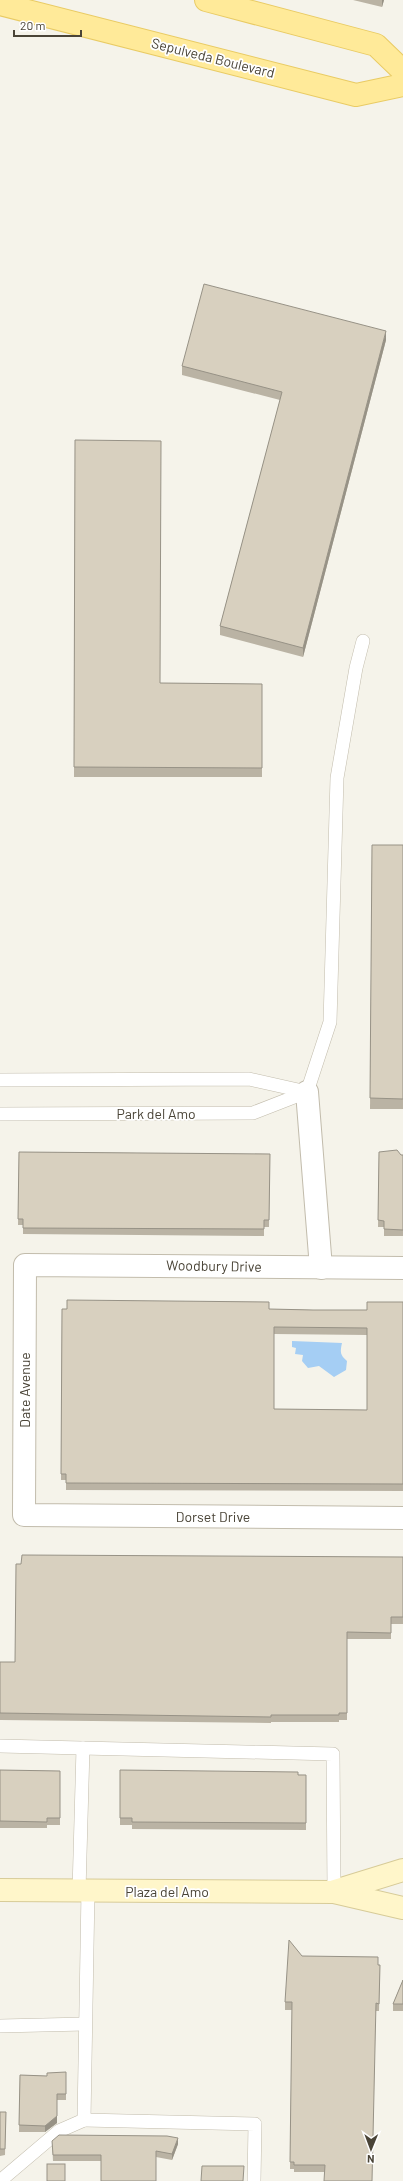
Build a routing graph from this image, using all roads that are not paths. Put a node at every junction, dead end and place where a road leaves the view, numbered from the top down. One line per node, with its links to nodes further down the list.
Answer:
1 (206, 0): 3 (main road)
2 (0, 4): 4 (main road, Sepulveda Boulevard)
3 (403, 71)
4 (403, 85)
5 (363, 641): 7 (lane)
6 (0, 1080): 7 (lane)
7 (307, 1092): 8 (lane, Park del Amo); 10 (street)
8 (0, 1114)
9 (25, 1265): 10 (street, Woodbury Drive); 12 (street, Date Avenue)
10 (320, 1268): 11 (street, Woodbury Drive)
11 (403, 1268)
12 (24, 1515): 13 (street, Dorset Drive)
13 (403, 1518)
14 (0, 1746): 15 (lane)
15 (83, 1748): 18 (lane); 19 (lane)
16 (403, 1870): 19 (main road, Plaza del Amo)
17 (0, 1890): 18 (main road, Plaza del Amo)
18 (84, 1891): 19 (main road, Plaza del Amo); 21 (lane)
19 (334, 1892): 20 (main road, Plaza del Amo)
20 (403, 1908)
21 (85, 2024): 22 (lane); 23 (lane)
22 (0, 2026)
23 (84, 2120): 24 (lane); 25 (lane)
24 (0, 2181)
25 (254, 2181)

